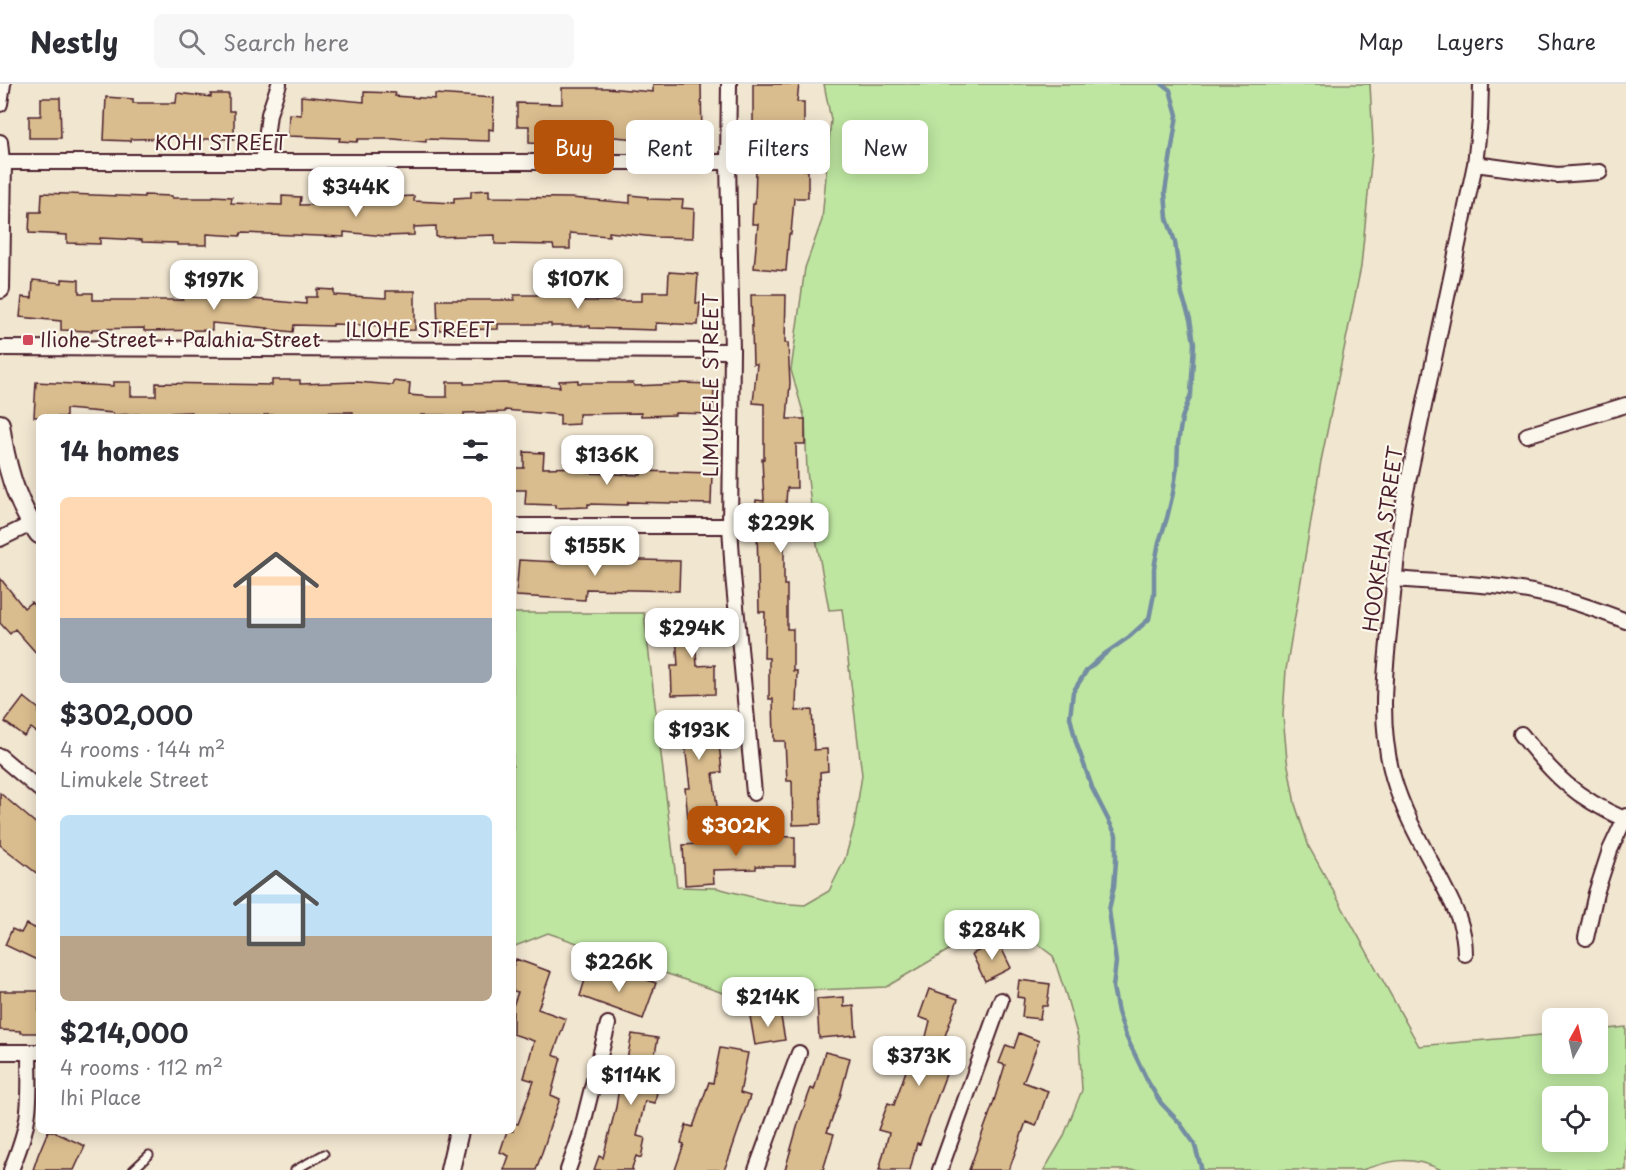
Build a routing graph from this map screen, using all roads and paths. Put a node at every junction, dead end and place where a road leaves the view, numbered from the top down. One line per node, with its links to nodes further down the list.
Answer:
1 (3, 84): 5 (street)
2 (279, 84): 10 (street)
3 (729, 84): 6 (street, LIMUKELE STREET)
4 (1480, 84): 11 (street, HOOKEHA STREET)
5 (0, 104)
6 (729, 120)
7 (0, 142): 8 (street)
8 (2, 162): 10 (street, KOHI STREET); 14 (street)
9 (726, 162): 10 (street, KOHI STREET)
10 (263, 163)
11 (1475, 164): 12 (street); 24 (street, HOOKEHA STREET)
12 (1600, 172)
13 (728, 174): 16 (street, LIMUKELE STREET)
14 (0, 289)
15 (0, 348): 16 (street, ILIOHE STREET)
16 (732, 351): 21 (street, LIMUKELE STREET)
17 (1626, 405): 19 (street)
18 (0, 424): 22 (street)
19 (1527, 435)
20 (516, 526): 21 (street)
21 (730, 526): 29 (street, LIMUKELE STREET)
22 (35, 529): 23 (street)
23 (0, 539)
24 (1394, 579): 25 (street); 32 (street, HOOKEHA STREET)
25 (1626, 621)
26 (1521, 734): 30 (street)
27 (0, 756): 28 (street)
28 (36, 786)
29 (754, 793)
30 (1625, 818): 31 (street)
31 (1586, 938)
32 (1465, 954)
33 (1001, 1000): 47 (street)
34 (608, 1024): 45 (street)
35 (0, 1052): 36 (street)
36 (34, 1052): 41 (street)
37 (800, 1053): 46 (street)
38 (458, 1134): 44 (street)
39 (324, 1154): 43 (lane)
40 (148, 1155): 42 (lane)
41 (11, 1170)
42 (133, 1170)
43 (295, 1170)
44 (450, 1170)
45 (568, 1170)
46 (756, 1170)
47 (940, 1170)

